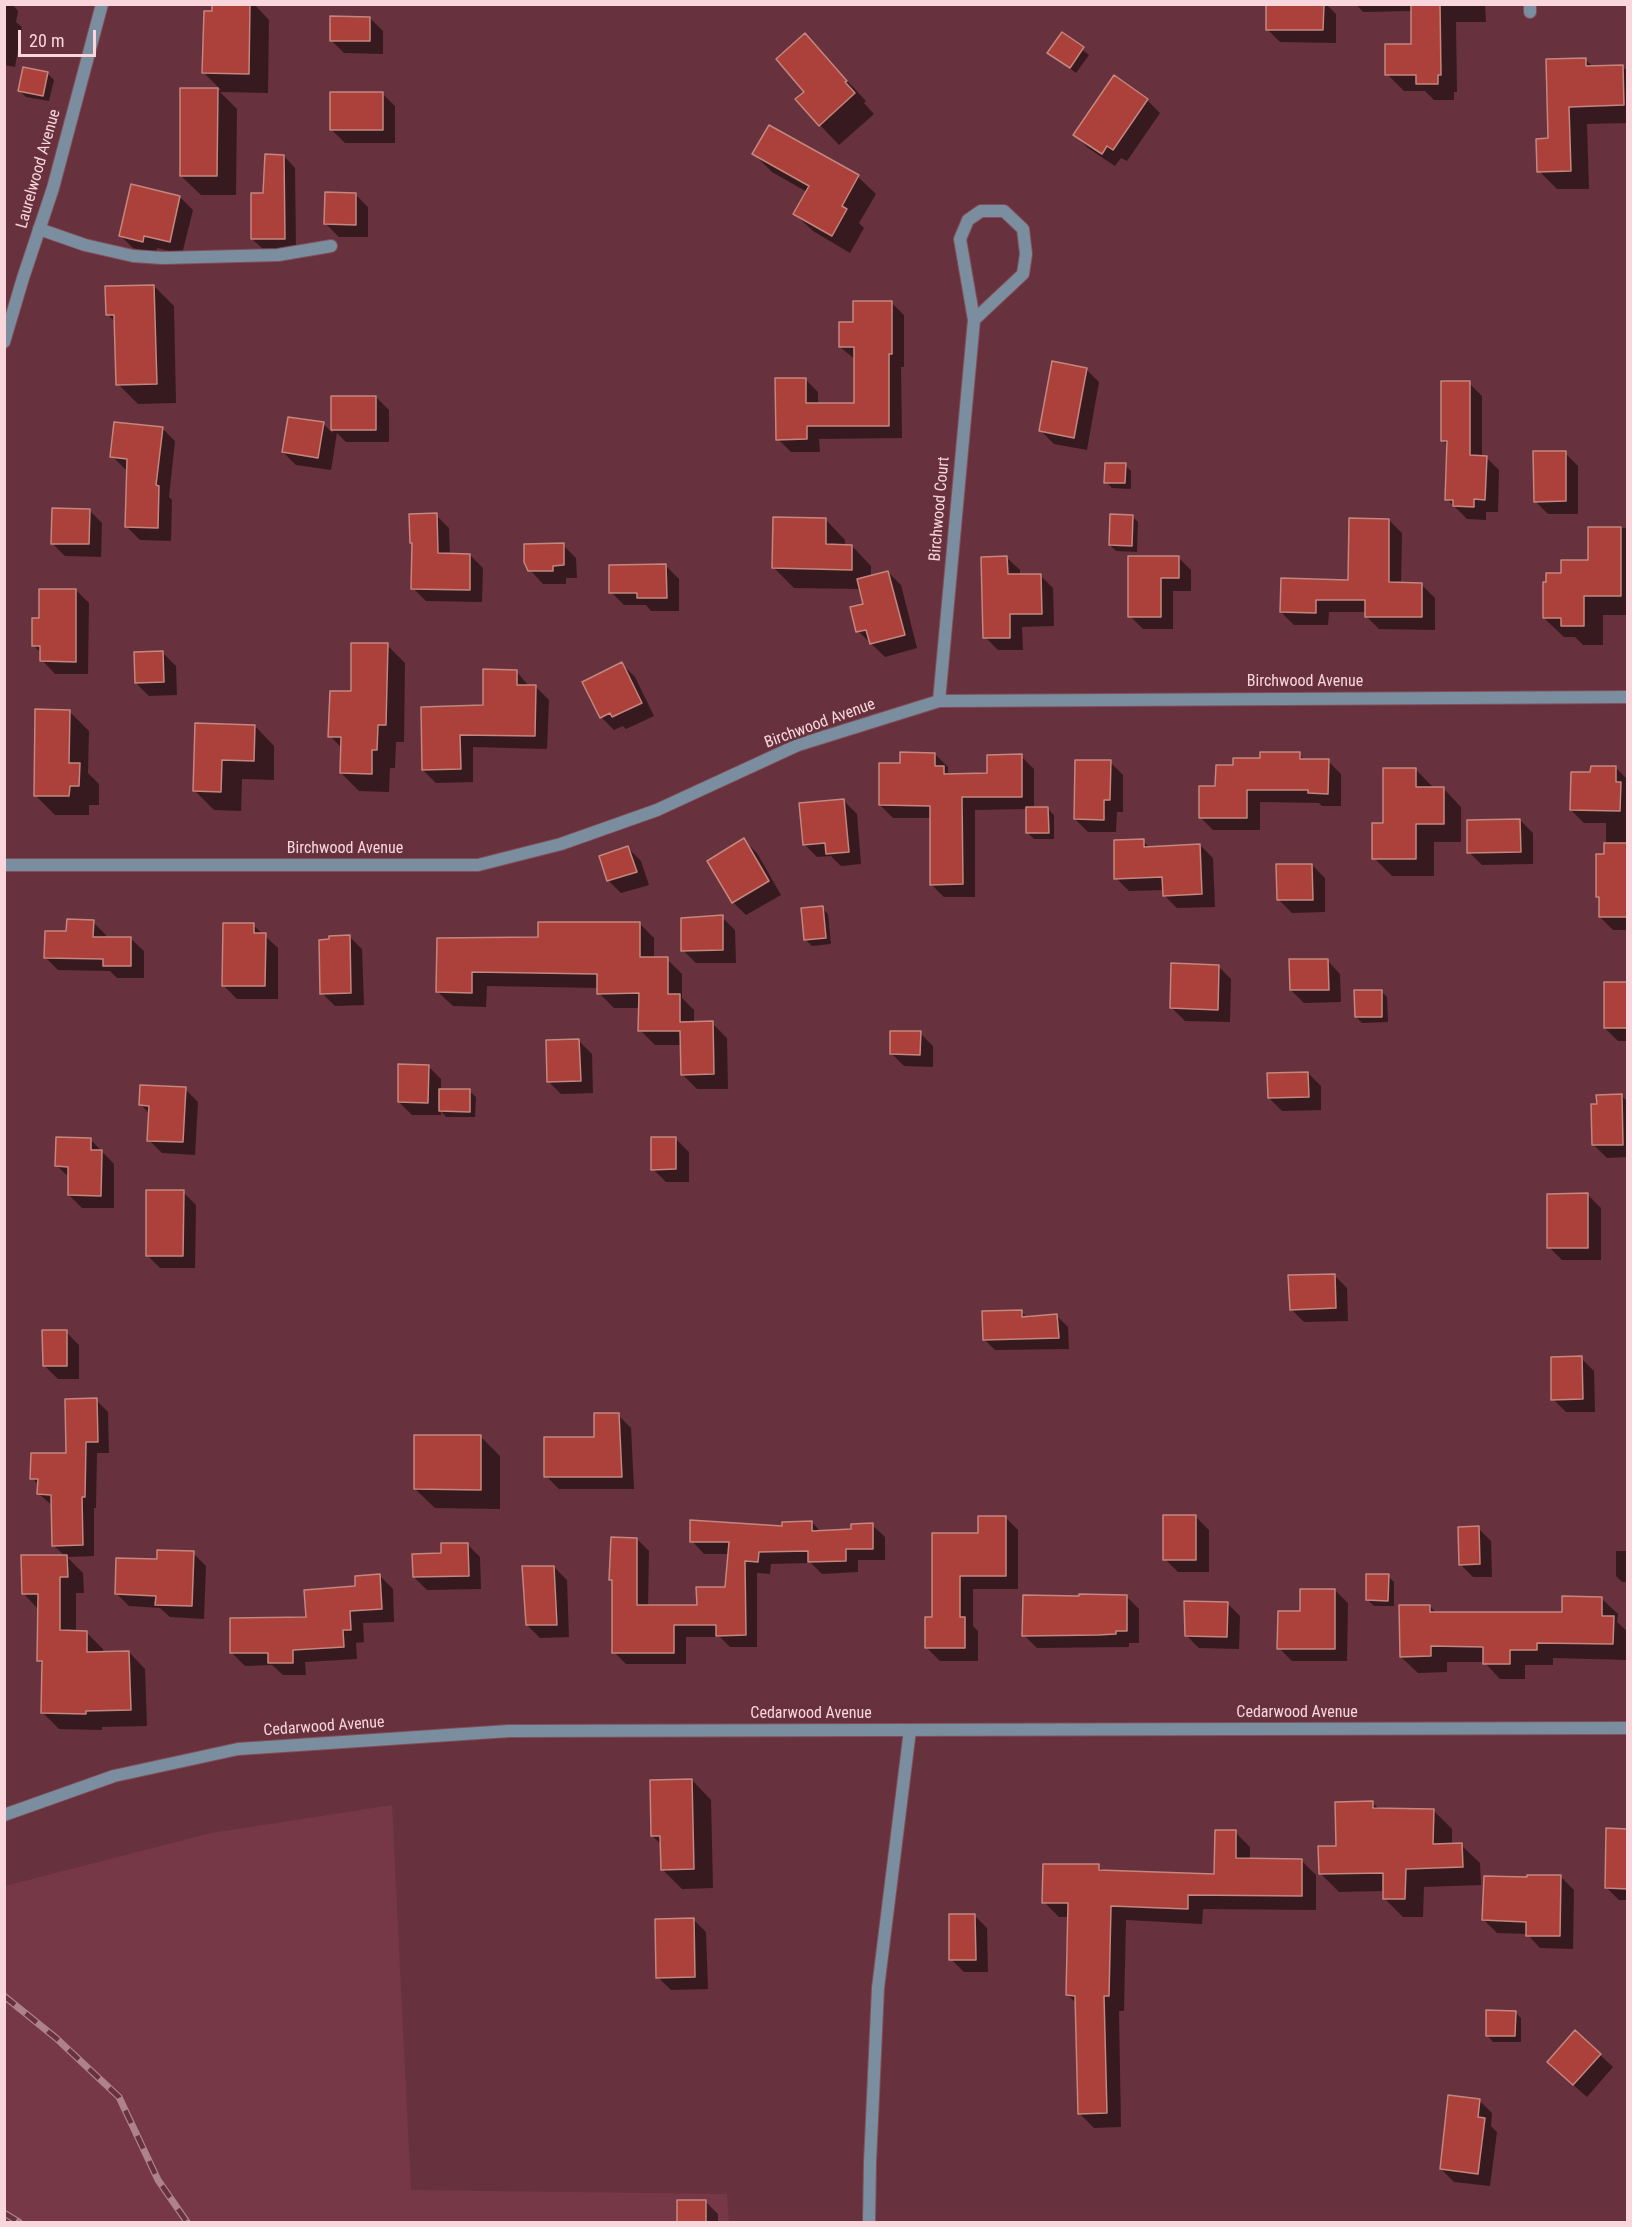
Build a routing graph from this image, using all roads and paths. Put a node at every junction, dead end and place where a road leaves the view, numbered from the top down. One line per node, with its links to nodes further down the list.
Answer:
1 (102, 4): 2 (street, Laurelwood Avenue)
2 (39, 229): 3 (street); 5 (street, Laurelwood Avenue)
3 (331, 246)
4 (974, 320): 4 (street, Birchwood Court); 7 (street, Birchwood Court)
5 (4, 342)
6 (1628, 697): 7 (street, Birchwood Avenue)
7 (939, 701): 8 (street, Birchwood Avenue)
8 (4, 866)
9 (1628, 1728): 10 (street, Cedarwood Avenue)
10 (910, 1730): 11 (street, Cedarwood Avenue); 12 (street)
11 (4, 1815)
12 (869, 2223)

